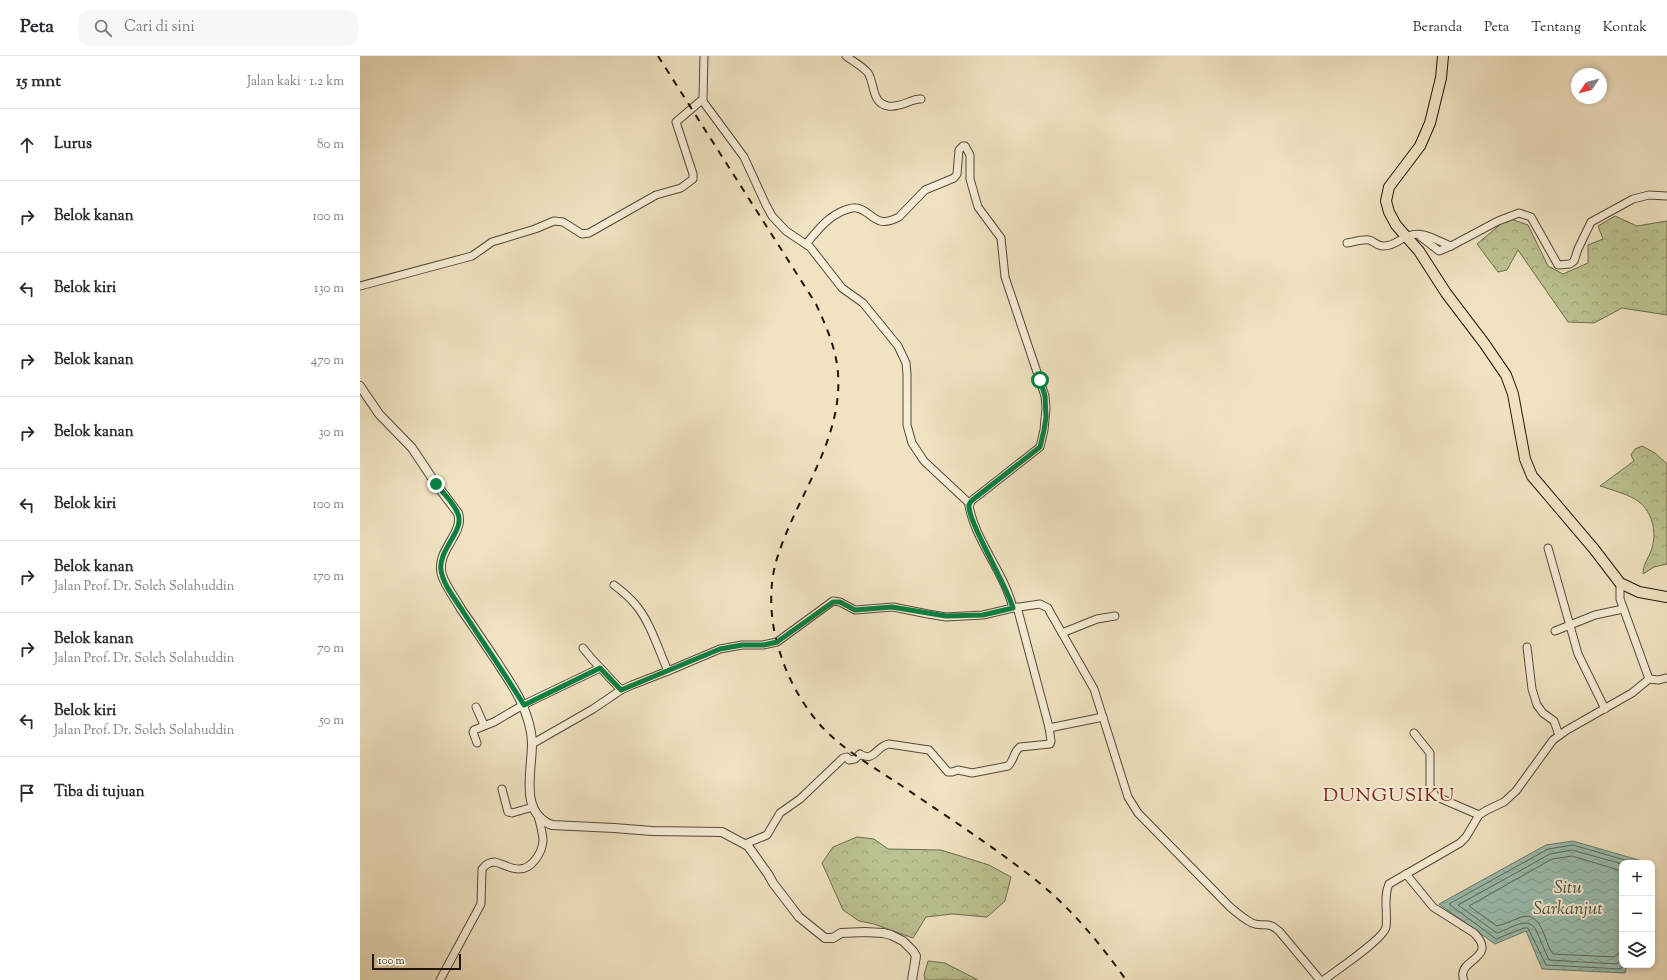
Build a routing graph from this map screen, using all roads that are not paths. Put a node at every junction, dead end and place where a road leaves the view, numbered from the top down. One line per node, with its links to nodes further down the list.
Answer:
1 (704, 56): 5 (street)
2 (846, 56): 4 (street)
3 (1443, 56): 7 (main road)
4 (921, 99)
5 (702, 100): 9 (street); 10 (street)
6 (1667, 196): 7 (street)
7 (1410, 235): 8 (street); 14 (main road)
8 (1347, 243)
9 (806, 244): 12 (street); 12 (street)
10 (360, 286)
11 (360, 386): 30 (street)
12 (970, 504): 17 (street)
13 (1548, 548): 20 (street)
14 (1620, 583): 16 (main road); 18 (street)
15 (614, 585): 26 (street)
16 (1667, 597)
17 (1015, 608): 22 (street); 26 (street); 35 (street)
18 (1623, 609): 20 (street); 28 (street)
19 (1115, 616): 22 (street)
20 (1570, 624): 21 (street); 32 (street)
21 (1555, 631)
22 (1062, 633): 33 (street)
23 (1527, 647): 37 (street)
24 (583, 648): 25 (street)
25 (600, 668): 29 (street); 30 (street)
26 (668, 672): 29 (street)
27 (1667, 678): 28 (street)
28 (1649, 679): 32 (street)
29 (621, 690): 39 (street)
30 (524, 705): 34 (street); 39 (street)
31 (476, 707): 34 (street)
32 (1605, 709): 37 (street)
33 (1103, 717): 35 (street); 48 (street)
34 (484, 725): 38 (street)
35 (1049, 728): 44 (street)
36 (1414, 733): 42 (street)
37 (1559, 735): 42 (street)
38 (478, 743)
39 (532, 744): 41 (street)
40 (502, 790): 41 (street)
41 (533, 807): 43 (street)
42 (1479, 815): 45 (street)
43 (538, 816): 44 (street); 46 (street)
44 (745, 844): 47 (street)
45 (1406, 874): 49 (street); 50 (street)
46 (440, 980)
47 (912, 980)
48 (1320, 980)
49 (1324, 980)
50 (1464, 980)

